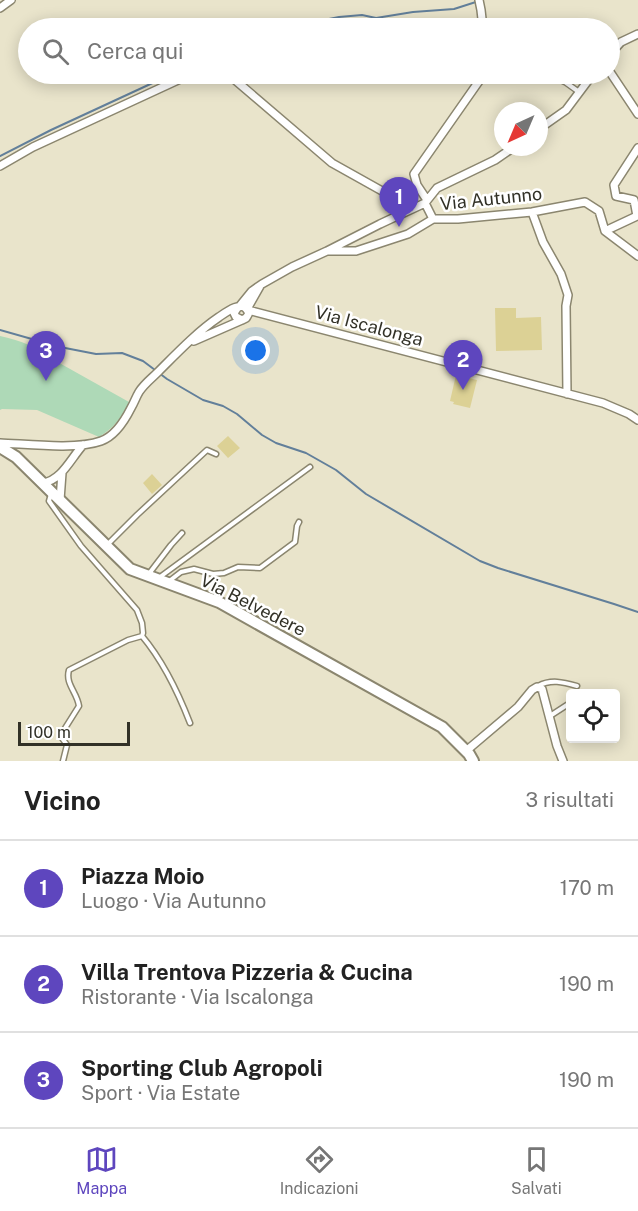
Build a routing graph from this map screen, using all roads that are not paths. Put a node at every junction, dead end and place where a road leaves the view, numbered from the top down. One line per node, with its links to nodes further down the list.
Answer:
1 (11, 0): 2 (street)
2 (0, 8)
3 (638, 34): 4 (street)
4 (620, 43)
5 (169, 84): 16 (street)
6 (240, 84): 17 (street)
7 (477, 84): 17 (street)
8 (568, 84): 11 (lane)
9 (585, 84): 11 (street)
10 (617, 84): 12 (street)
11 (579, 92): 13 (street)
12 (638, 114)
13 (548, 123)
14 (638, 148): 21 (street)
15 (501, 156): 18 (street)
16 (0, 166)
17 (417, 186): 18 (street)
18 (426, 202): 20 (street); 22 (street)
19 (532, 212): 20 (street, Via Autunno); 21 (street, Via Autunno); 30 (street)
20 (433, 219): 22 (street, Via Autunno)
21 (605, 231): 23 (street, Via Autunno)
22 (327, 251): 24 (street)
23 (638, 256)
24 (262, 284): 25 (street); 26 (street)
25 (238, 307): 26 (street); 28 (street); 29 (street)
26 (247, 309): 27 (street, Via Iscalonga); 28 (street)
27 (264, 314): 28 (street, Via Iscalonga); 30 (street, Via Iscalonga)
28 (244, 319): 29 (street, Via Iscalonga)
29 (189, 343): 33 (street)
30 (567, 394): 31 (street, Via Iscalonga)
31 (638, 420)
32 (0, 445): 33 (street); 37 (street, Via Belvedere)
33 (83, 445): 36 (street)
34 (216, 454): 42 (lane)
35 (310, 467): 43 (lane)
36 (62, 473): 37 (street); 39 (street)
37 (43, 483): 38 (street, Via Belvedere)
38 (51, 491): 39 (street, Via Belvedere); 44 (lane)
39 (60, 500): 42 (street, Via Belvedere)
40 (299, 522): 43 (lane)
41 (182, 534): 43 (lane)
42 (107, 546): 43 (street, Via Belvedere)
43 (158, 579): 50 (street, Via Belvedere)
44 (142, 636): 49 (lane); 51 (lane)
45 (577, 686): 46 (lane)
46 (537, 687): 48 (street); 50 (street)
47 (566, 706): 48 (lane)
48 (549, 717): 53 (street)
49 (190, 723)
50 (466, 751): 52 (street, Via Belvedere)
51 (63, 761)
52 (473, 761)
53 (563, 761)

